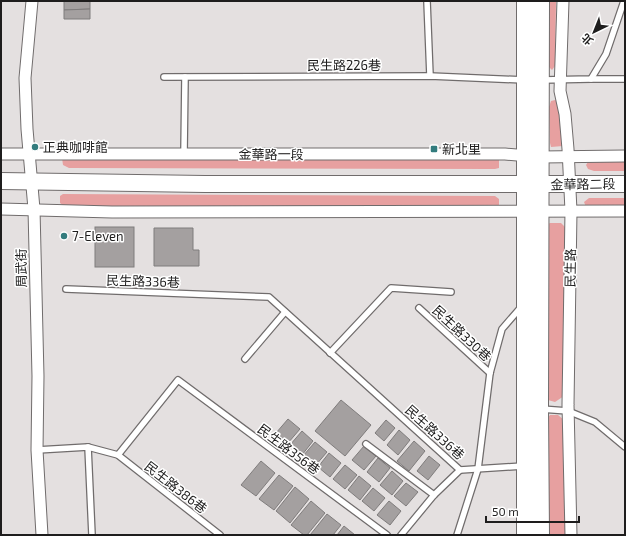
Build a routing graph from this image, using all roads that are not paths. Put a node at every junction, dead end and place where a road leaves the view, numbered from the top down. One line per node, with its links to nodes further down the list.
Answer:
1 (32, 1): 14 (street, 周武街)
2 (427, 1): 8 (lane)
3 (525, 1): 13 (street)
4 (541, 1): 13 (street)
5 (563, 1): 11 (street, 民生路)
6 (624, 1): 12 (lane)
7 (164, 76): 9 (lane, 民生路226巷)
8 (430, 76): 9 (lane, 民生路226巷); 13 (lane, 民生路226巷)
9 (184, 77): 15 (lane)
10 (625, 78): 12 (lane, 民生路226巷)
11 (560, 79): 12 (lane, 民生路226巷); 13 (lane, 民生路226巷); 17 (street, 民生路)
12 (591, 79)
13 (532, 80): 18 (street); 20 (street)
14 (30, 153): 15 (street, 金華路一段); 16 (street, 金華路一段); 21 (street, 周武街)
15 (184, 153): 18 (street, 金華路一段)
16 (1, 154)
17 (568, 155): 19 (street); 20 (street); 23 (street, 民生路)
18 (524, 156): 20 (street, 金華路一段); 25 (street)
19 (625, 156)
20 (541, 157): 25 (street)
21 (31, 180): 22 (street); 25 (street); 27 (street, 周武街)
22 (1, 181)
23 (570, 184): 24 (street, 金華路二段); 25 (street, 金華路二段); 29 (street, 民生路)
24 (625, 184)
25 (533, 185): 28 (street)
26 (1, 209): 27 (street)
27 (34, 209): 28 (street); 44 (street, 周武街)
28 (533, 210): 29 (street, 金華路二段); 33 (street); 39 (street)
29 (571, 211): 30 (street, 金華路二段); 40 (street, 民生路)
30 (625, 211)
31 (66, 288): 35 (lane, 民生路336巷)
32 (451, 292): 36 (lane)
33 (524, 302): 38 (lane); 39 (street)
34 (420, 308): 38 (lane, 民生路330巷)
35 (285, 312): 36 (lane, 民生路336巷); 37 (lane)
36 (330, 352): 48 (lane, 民生路336巷)
37 (245, 359)
38 (490, 374): 47 (lane)
39 (532, 409): 40 (lane); 46 (street); 57 (street)
40 (568, 411): 43 (lane); 58 (street, 民生路)
41 (366, 444): 49 (lane)
42 (88, 447): 44 (lane); 45 (lane); 51 (lane)
43 (625, 447)
44 (37, 450): 50 (street, 周武街)
45 (118, 456): 52 (lane, 民生路386巷); 53 (lane, 民生路356巷)
46 (525, 466): 47 (lane); 56 (street)
47 (478, 469): 48 (lane); 55 (lane)
48 (460, 470): 49 (lane, 民生路336巷)
49 (434, 495): 54 (lane, 民生路336巷)
50 (42, 535)
51 (92, 535)
52 (220, 535)
53 (387, 535)
54 (401, 535)
55 (457, 535)
56 (525, 535)
57 (541, 535)
58 (571, 535)

